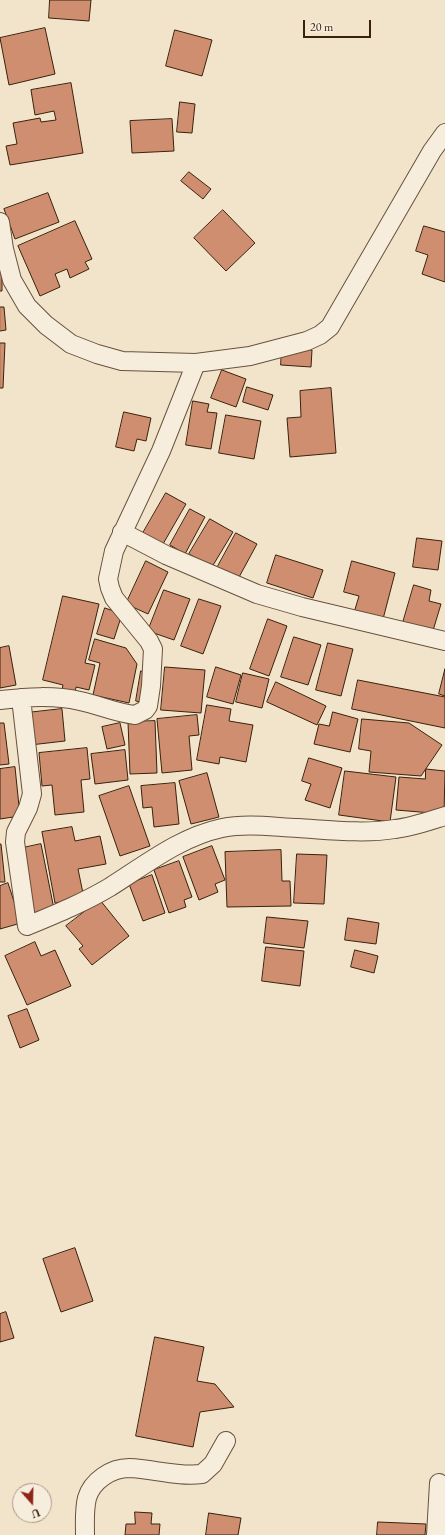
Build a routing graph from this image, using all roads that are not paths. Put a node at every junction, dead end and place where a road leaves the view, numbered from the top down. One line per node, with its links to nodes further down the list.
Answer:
1 (445, 133): 3 (street)
2 (0, 222): 3 (street)
3 (196, 363): 4 (street)
4 (122, 532): 5 (street); 6 (street)
5 (445, 641)
6 (20, 698): 7 (street); 8 (street)
7 (0, 700)
8 (445, 816)
9 (226, 1440): 11 (street)
10 (439, 1483): 12 (street)
11 (85, 1535)
12 (436, 1535)

